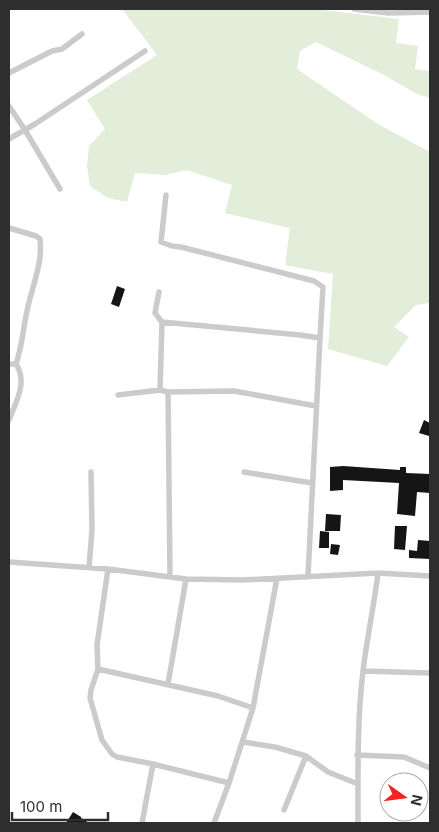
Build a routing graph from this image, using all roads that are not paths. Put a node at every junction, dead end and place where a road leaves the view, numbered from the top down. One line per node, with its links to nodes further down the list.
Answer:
1 (354, 9): 2 (street)
2 (430, 12)
3 (82, 34): 5 (street)
4 (145, 51): 7 (street)
5 (9, 74)
6 (9, 106): 7 (street)
7 (25, 130): 8 (street); 9 (street)
8 (9, 139)
9 (60, 189)
10 (166, 195): 14 (street)
11 (9, 228): 16 (street)
12 (159, 292): 13 (street)
13 (162, 322): 14 (street); 17 (street)
14 (320, 338): 20 (street)
15 (9, 364): 16 (street)
16 (16, 364): 21 (street)
17 (160, 390): 18 (street); 19 (street)
18 (168, 392): 20 (street); 29 (street)
19 (118, 395)
20 (316, 406): 24 (street)
21 (9, 420)
22 (92, 472): 26 (street)
23 (244, 472): 24 (street)
24 (312, 483): 30 (street)
25 (9, 562): 26 (street)
26 (89, 568): 27 (street)
27 (108, 569): 29 (street); 34 (street)
28 (378, 573): 30 (street); 31 (street); 35 (street)
29 (170, 576): 33 (street)
30 (308, 576): 32 (street)
31 (430, 576)
32 (277, 578): 33 (street); 38 (street)
33 (186, 579): 37 (street)
34 (98, 669): 37 (street); 42 (street)
35 (363, 671): 36 (street); 40 (street)
36 (430, 672)
37 (168, 684): 38 (street)
38 (253, 708): 39 (street)
39 (242, 742): 41 (street); 44 (street)
40 (357, 755): 43 (street); 45 (street)
41 (306, 756): 45 (street); 46 (street)
42 (153, 764): 44 (street); 47 (street)
43 (430, 768)
44 (229, 784): 48 (street)
45 (358, 784): 49 (street)
46 (284, 810)
47 (142, 823)
48 (214, 823)
49 (358, 823)

